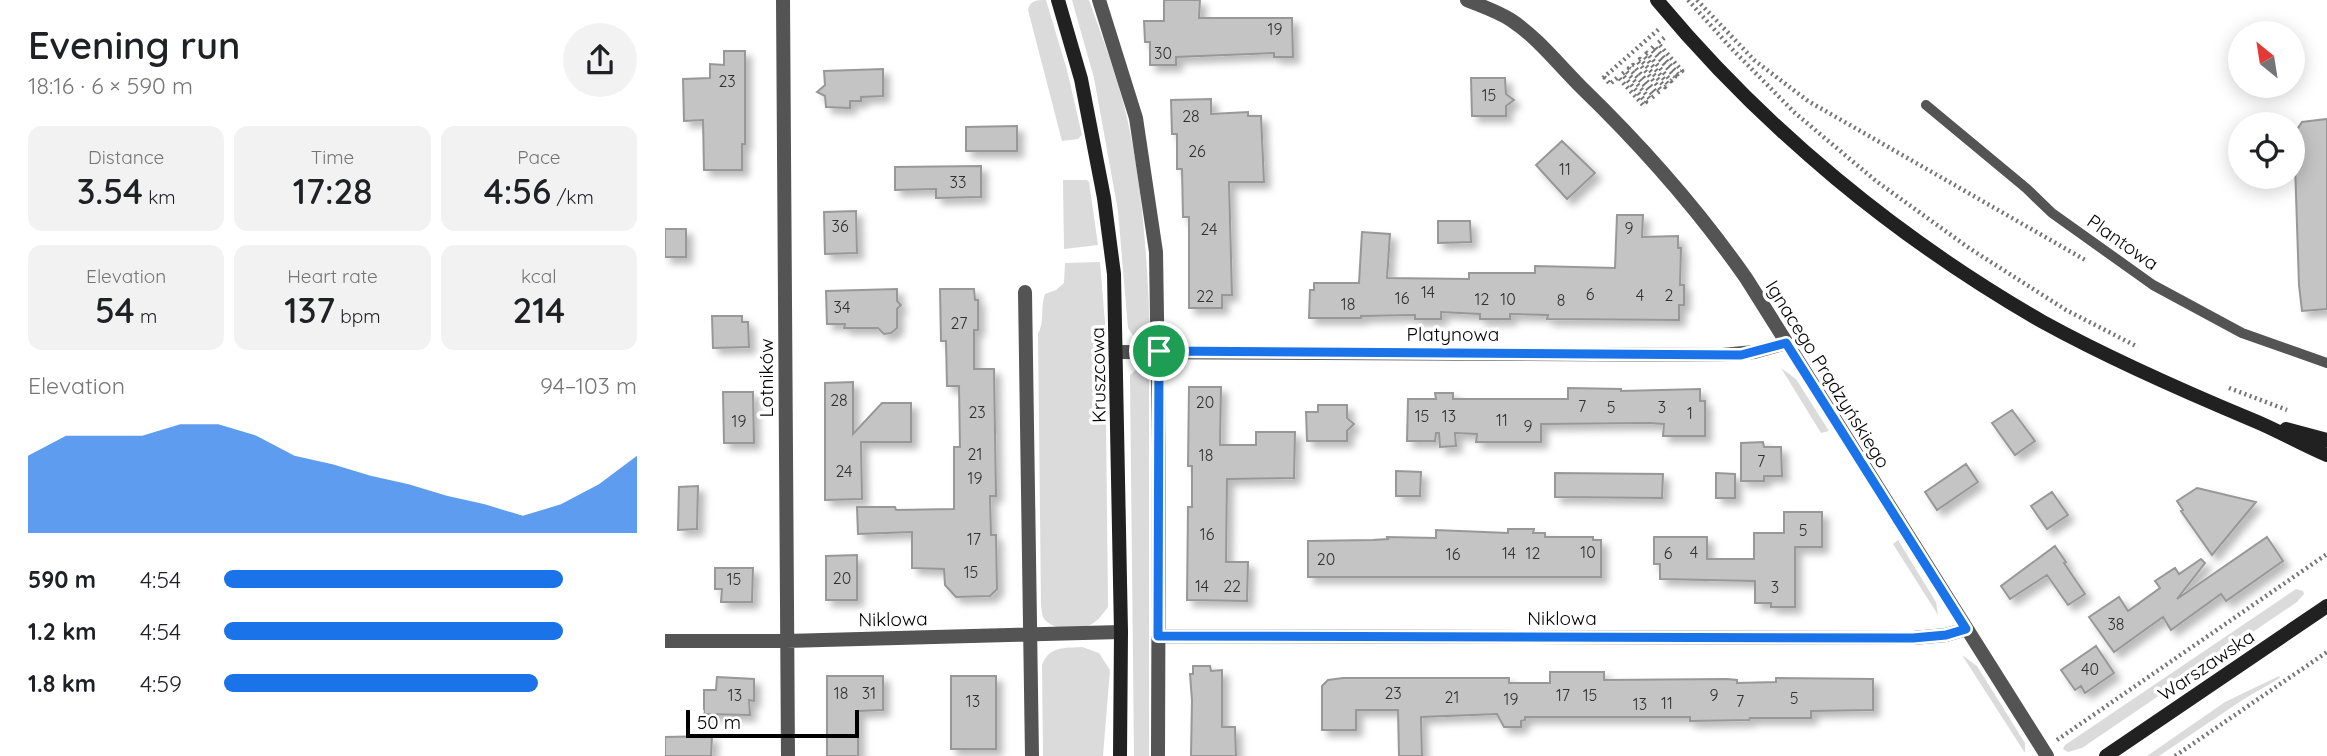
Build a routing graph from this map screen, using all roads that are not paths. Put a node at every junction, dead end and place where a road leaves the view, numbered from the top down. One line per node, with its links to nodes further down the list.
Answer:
1 (783, 0): 21 (street, Lotników)
2 (1058, 0): 10 (main road, Kruszcowa)
3 (1099, 0): 9 (street)
4 (1467, 0): 8 (street, Ignacego Prądzyńskiego)
5 (1657, 0): 12 (main road)
6 (1926, 105): 11 (lane, Plantowa)
7 (1025, 292): 18 (street)
8 (1786, 343): 9 (street, Platynowa); 16 (street, Ignacego Prądzyńskiego)
9 (1159, 351): 10 (street, Platynowa); 19 (street)
10 (1117, 352): 17 (main road, Kruszcowa)
11 (2327, 363)
12 (2257, 422): 13 (main road); 14 (main road)
13 (2327, 439)
14 (2327, 455)
15 (2327, 606): 27 (main road, Warszawska)
16 (1966, 629): 19 (street, Niklowa); 22 (street, Ignacego Prądzyńskiego)
17 (1121, 632): 18 (street, Niklowa); 25 (main road, Kruszcowa)
18 (1031, 636): 21 (street, Niklowa); 24 (street)
19 (1158, 636): 26 (street)
20 (665, 641): 21 (street, Niklowa)
21 (786, 641): 23 (street, Lotników)
22 (2041, 754)
23 (787, 756)
24 (1032, 756)
25 (1120, 756)
26 (1158, 756)
27 (2106, 756)

